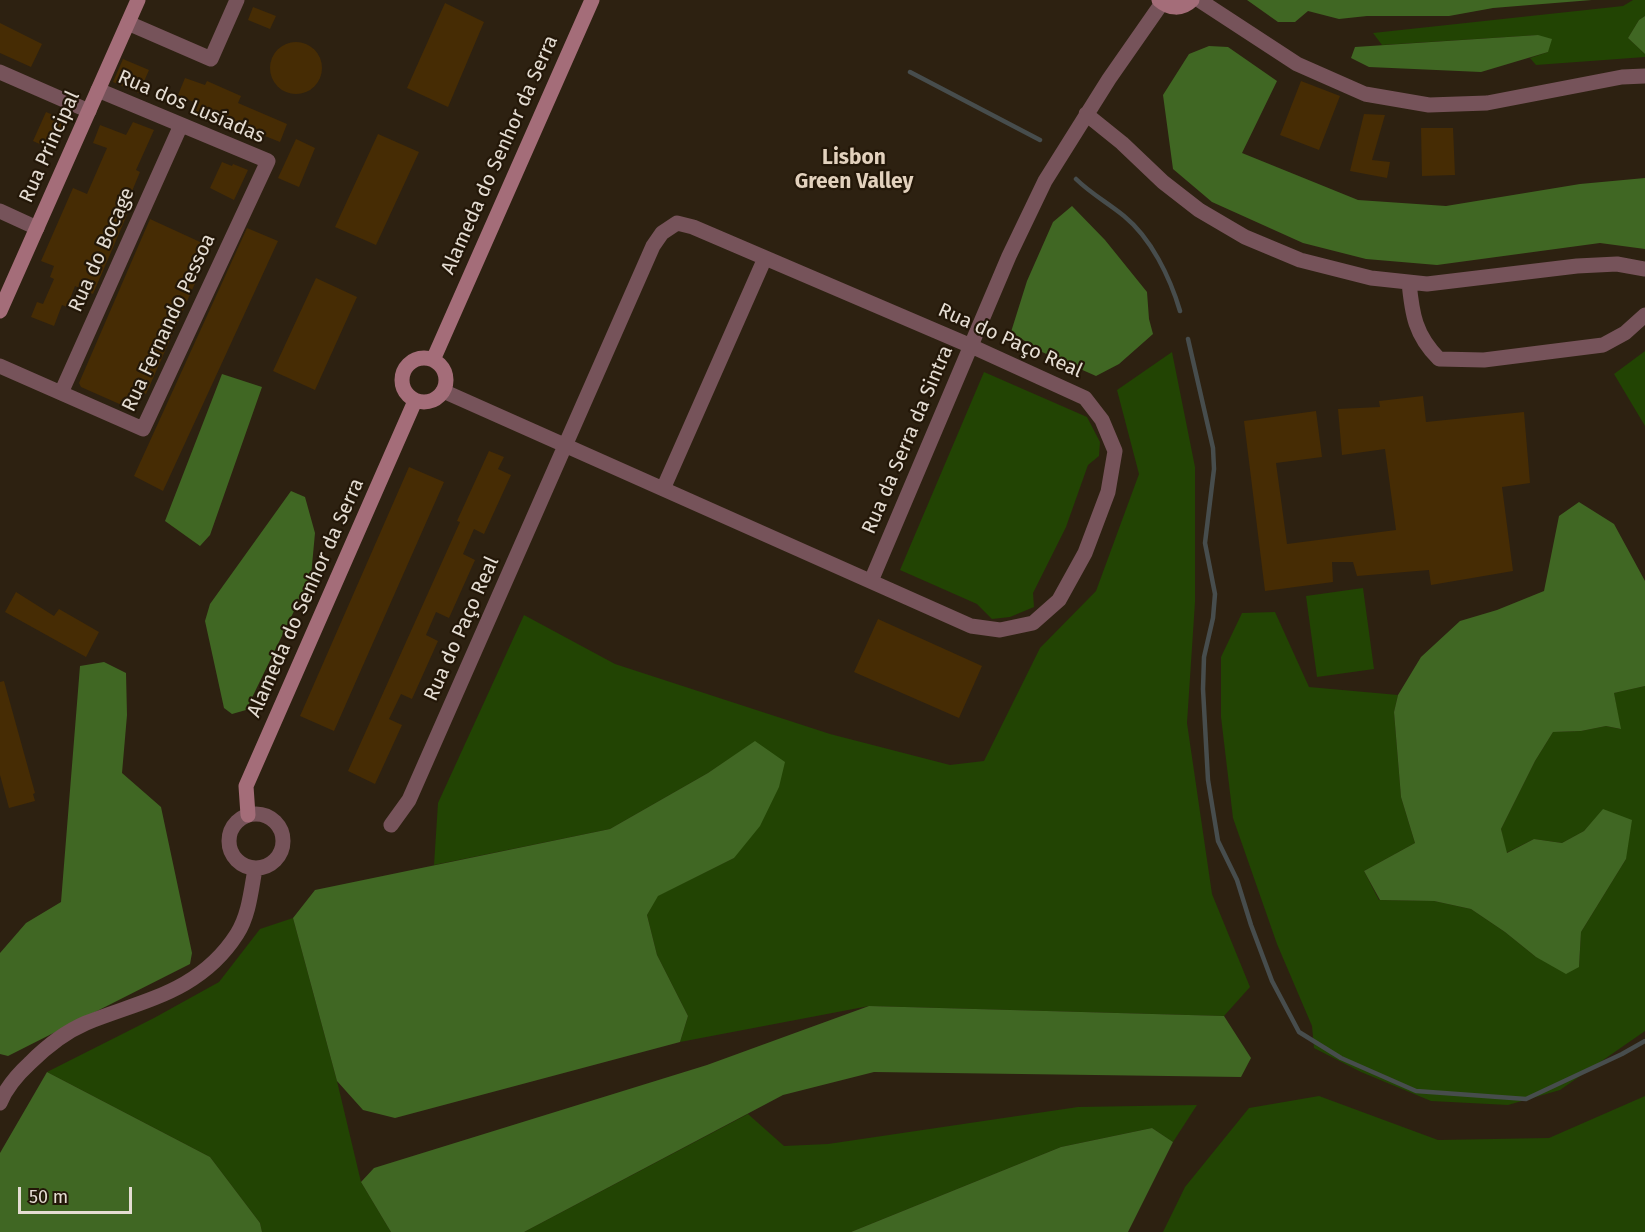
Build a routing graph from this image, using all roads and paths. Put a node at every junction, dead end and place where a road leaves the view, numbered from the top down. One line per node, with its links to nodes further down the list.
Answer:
1 (137, 0): 7 (street, Rua Principal)
2 (237, 0): 7 (street)
3 (592, 0): 23 (street, Alameda do Senhor da Serra)
4 (1192, 0): 6 (street)
5 (1199, 0): 9 (street)
6 (1160, 2): 12 (street, Rua da Serra da Sintra)
7 (128, 23): 10 (street, Rua Principal)
8 (0, 72): 11 (street)
9 (1645, 76)
10 (98, 90): 11 (street, Rua Principal); 13 (street, Rua dos Lusíadas)
11 (89, 111): 16 (street, Rua Principal)
12 (1086, 114): 19 (street); 22 (street, Rua da Serra da Sintra)
13 (181, 125): 14 (street, Rua dos Lusíadas); 26 (street, Rua do Bocage)
14 (268, 161): 26 (street, Rua Fernando Pessoa)
15 (0, 211): 16 (street)
16 (37, 228): 20 (street, Rua Principal)
17 (765, 258): 22 (street, Rua do Paço Real); 28 (street, Rua do Paço Real); 29 (street)
18 (1645, 269): 19 (street)
19 (1409, 282): 21 (street)
20 (0, 311)
21 (1645, 315)
22 (971, 346): 30 (street, Rua da Serra da Sintra); 30 (street, Rua do Paço Real)
23 (433, 360): 25 (street); 27 (street)
24 (0, 366): 26 (street, Rua Fernando Pessoa)
25 (443, 391): 27 (street); 28 (street, Rua do Paço Real)
26 (62, 393)
27 (415, 401): 31 (street, Alameda do Senhor da Serra)
28 (565, 445): 29 (street, Rua do Paço Real); 32 (street, Rua do Paço Real)
29 (663, 489): 30 (street, Rua do Paço Real)
30 (871, 581)
31 (248, 815): 33 (street); 33 (street)
32 (391, 825)
33 (255, 869): 34 (street)
34 (0, 1103)

